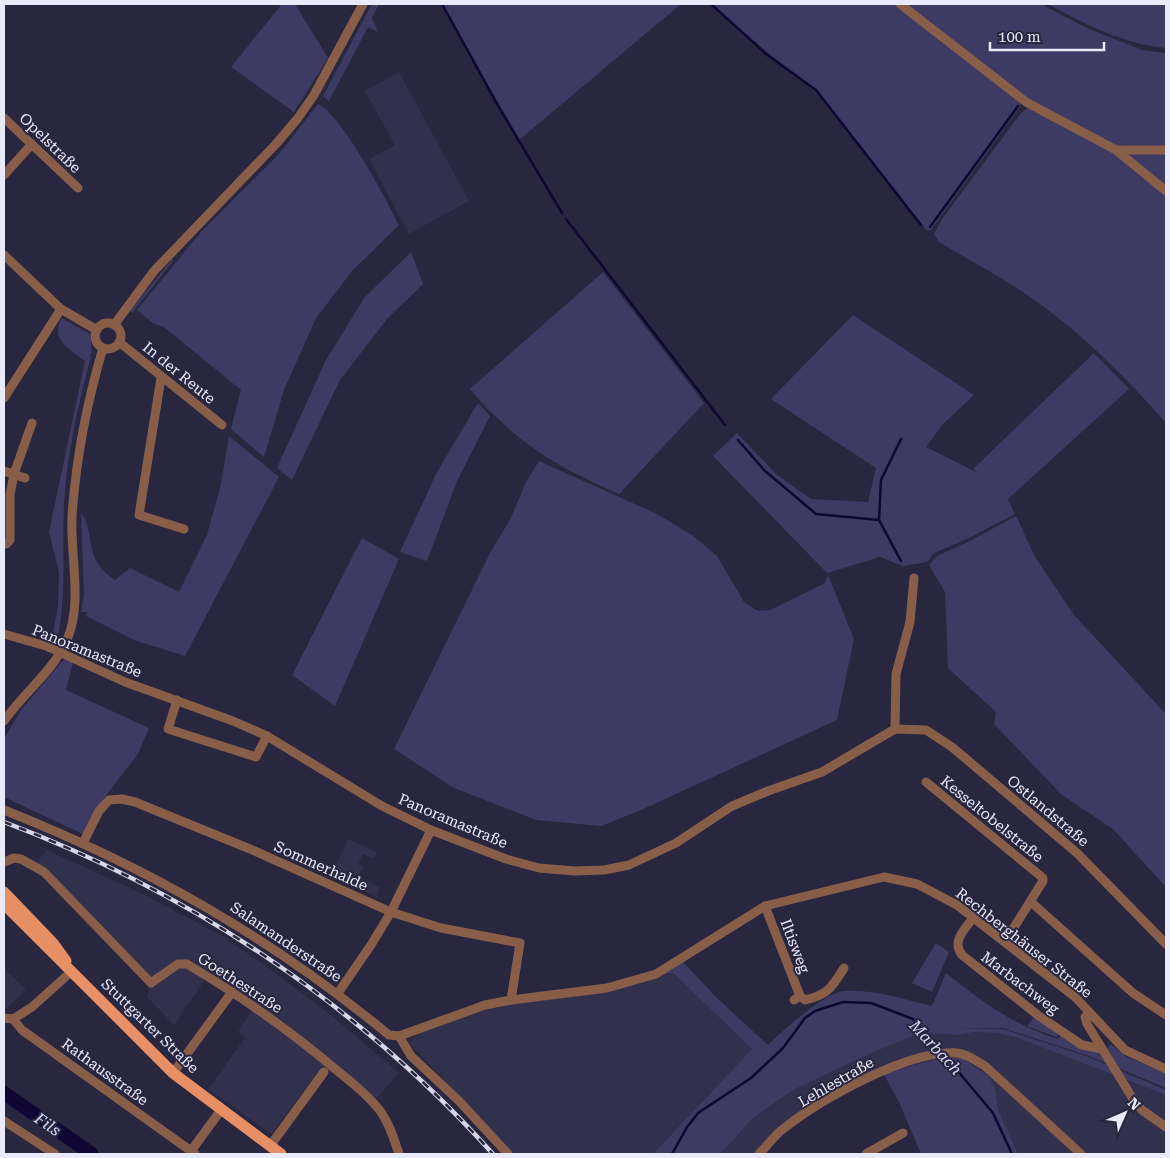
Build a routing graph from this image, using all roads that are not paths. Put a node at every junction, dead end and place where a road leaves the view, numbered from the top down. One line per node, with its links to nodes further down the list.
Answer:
1 (363, 4): 12 (street)
2 (900, 4): 5 (street)
3 (4, 118): 4 (street, Opelstraße)
4 (32, 144): 7 (street); 8 (street, Opelstraße)
5 (1116, 150): 6 (street); 9 (street)
6 (1166, 150)
7 (4, 175)
8 (78, 188)
9 (1166, 191)
10 (4, 255): 11 (street)
11 (61, 309): 13 (street); 17 (street)
12 (114, 325): 13 (street); 14 (street)
13 (97, 330): 15 (street)
14 (119, 342): 15 (street); 16 (street, In der Reute)
15 (104, 348): 27 (street)
16 (161, 378): 19 (street, In der Reute); 23 (street)
17 (4, 398)
18 (32, 423): 21 (street)
19 (222, 425)
20 (4, 471): 21 (street)
21 (14, 474): 22 (street); 24 (street)
22 (25, 478)
23 (184, 529)
24 (6, 544)
25 (914, 578): 30 (street)
26 (4, 634): 27 (street, Panoramastraße)
27 (60, 654): 28 (street, Panoramastraße); 29 (street)
28 (177, 700): 31 (street, Panoramastraße); 31 (street)
29 (4, 721)
30 (895, 729): 34 (street, Panoramastraße); 44 (street, Ostlandstraße)
31 (267, 736): 34 (street, Panoramastraße)
32 (926, 782): 38 (street, Kesseltobelstraße)
33 (4, 810): 35 (street, Salamanderstraße)
34 (430, 830): 41 (street)
35 (83, 843): 41 (street, Sommerhalde); 48 (street, Salamanderstraße)
36 (4, 862): 47 (street, Goethestraße)
37 (4, 892): 46 (main road, Stuttgarter Straße)
38 (1031, 902): 43 (street, Kesseltobelstraße); 51 (street)
39 (4, 904): 46 (main road, Stuttgarter Straße)
40 (765, 906): 42 (street, Rechberghäuser Straße); 45 (street, Iltisweg); 49 (street, Rechberghäuser Straße)
41 (391, 912): 48 (street); 49 (street, Sommerhalde)
42 (974, 917): 43 (street, Rechberghäuser Straße); 54 (street, Marbachweg)
43 (1005, 942): 50 (street, Rechberghäuser Straße)
44 (1166, 944)
45 (844, 968)
46 (72, 971): 52 (street); 57 (main road, Stuttgarter Straße)
47 (232, 992): 57 (street); 66 (street, Goethestraße)
48 (338, 993): 53 (street, Salamanderstraße)
49 (511, 1000): 53 (street, Rechberghäuser Straße)
50 (1089, 1012): 54 (street); 55 (street, Rechberghäuser Straße)
51 (1166, 1015)
52 (8, 1018): 63 (street, Rathausstraße)
53 (399, 1036): 67 (street)
54 (1102, 1049): 60 (street)
55 (1166, 1069)
56 (324, 1072): 62 (street)
57 (173, 1073): 58 (main road, Stuttgarter Straße)
58 (221, 1110): 62 (main road, Stuttgarter Straße); 63 (street, Rathausstraße)
59 (4, 1121): 64 (street)
60 (1166, 1127)
61 (903, 1133): 69 (street)
62 (270, 1146): 65 (main road, Stuttgarter Straße)
63 (193, 1153)
64 (55, 1154)
65 (281, 1154)
66 (399, 1154)
67 (508, 1154)
68 (759, 1154): 70 (street, Lehlestraße)
69 (866, 1154)
70 (1081, 1154)

